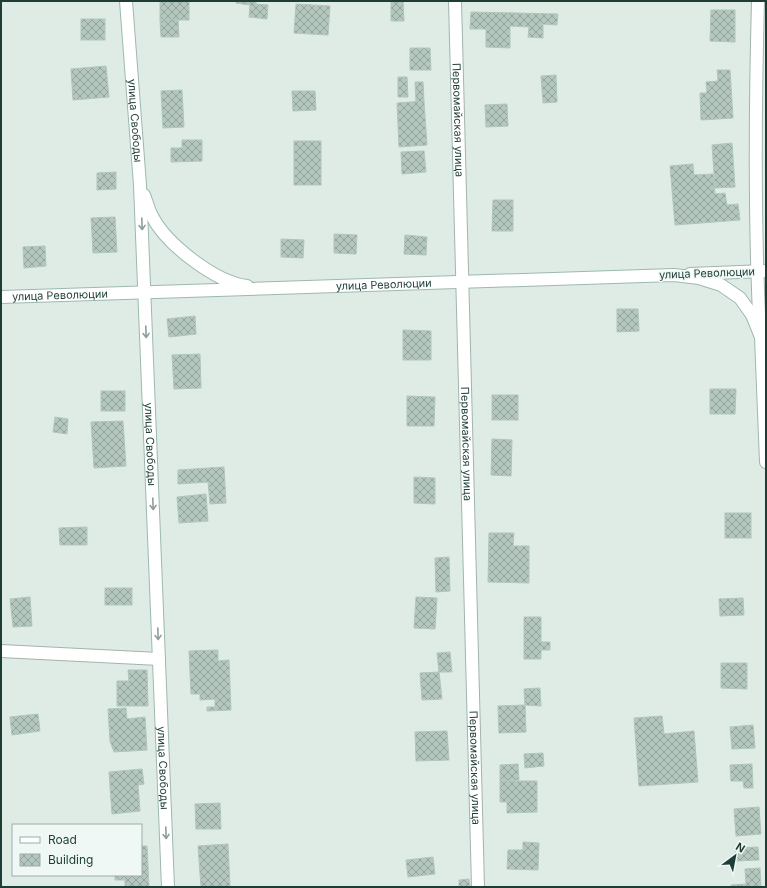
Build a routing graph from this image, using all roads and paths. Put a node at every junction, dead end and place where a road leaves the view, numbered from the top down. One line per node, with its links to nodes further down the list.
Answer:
1 (126, 1): 4 (street, улица Свободы)
2 (455, 1): 7 (street, Первомайская улица)
3 (758, 1): 5 (street)
4 (140, 185): 8 (street); 9 (street, улица Свободы, one-way to 9)
5 (761, 271): 6 (street, улица Революции); 11 (street)
6 (674, 275): 7 (street, улица Революции); 11 (street)
7 (462, 282): 8 (street, улица Революции); 16 (street, Первомайская улица)
8 (278, 289): 9 (street, улица Революции)
9 (144, 293): 10 (street, улица Революции); 14 (street, улица Свободы, one-way to 14)
10 (1, 297)
11 (761, 337): 12 (street)
12 (766, 462)
13 (1, 651): 14 (street)
14 (159, 659): 15 (street, улица Свободы, one-way to 15)
15 (168, 887)
16 (478, 887)

